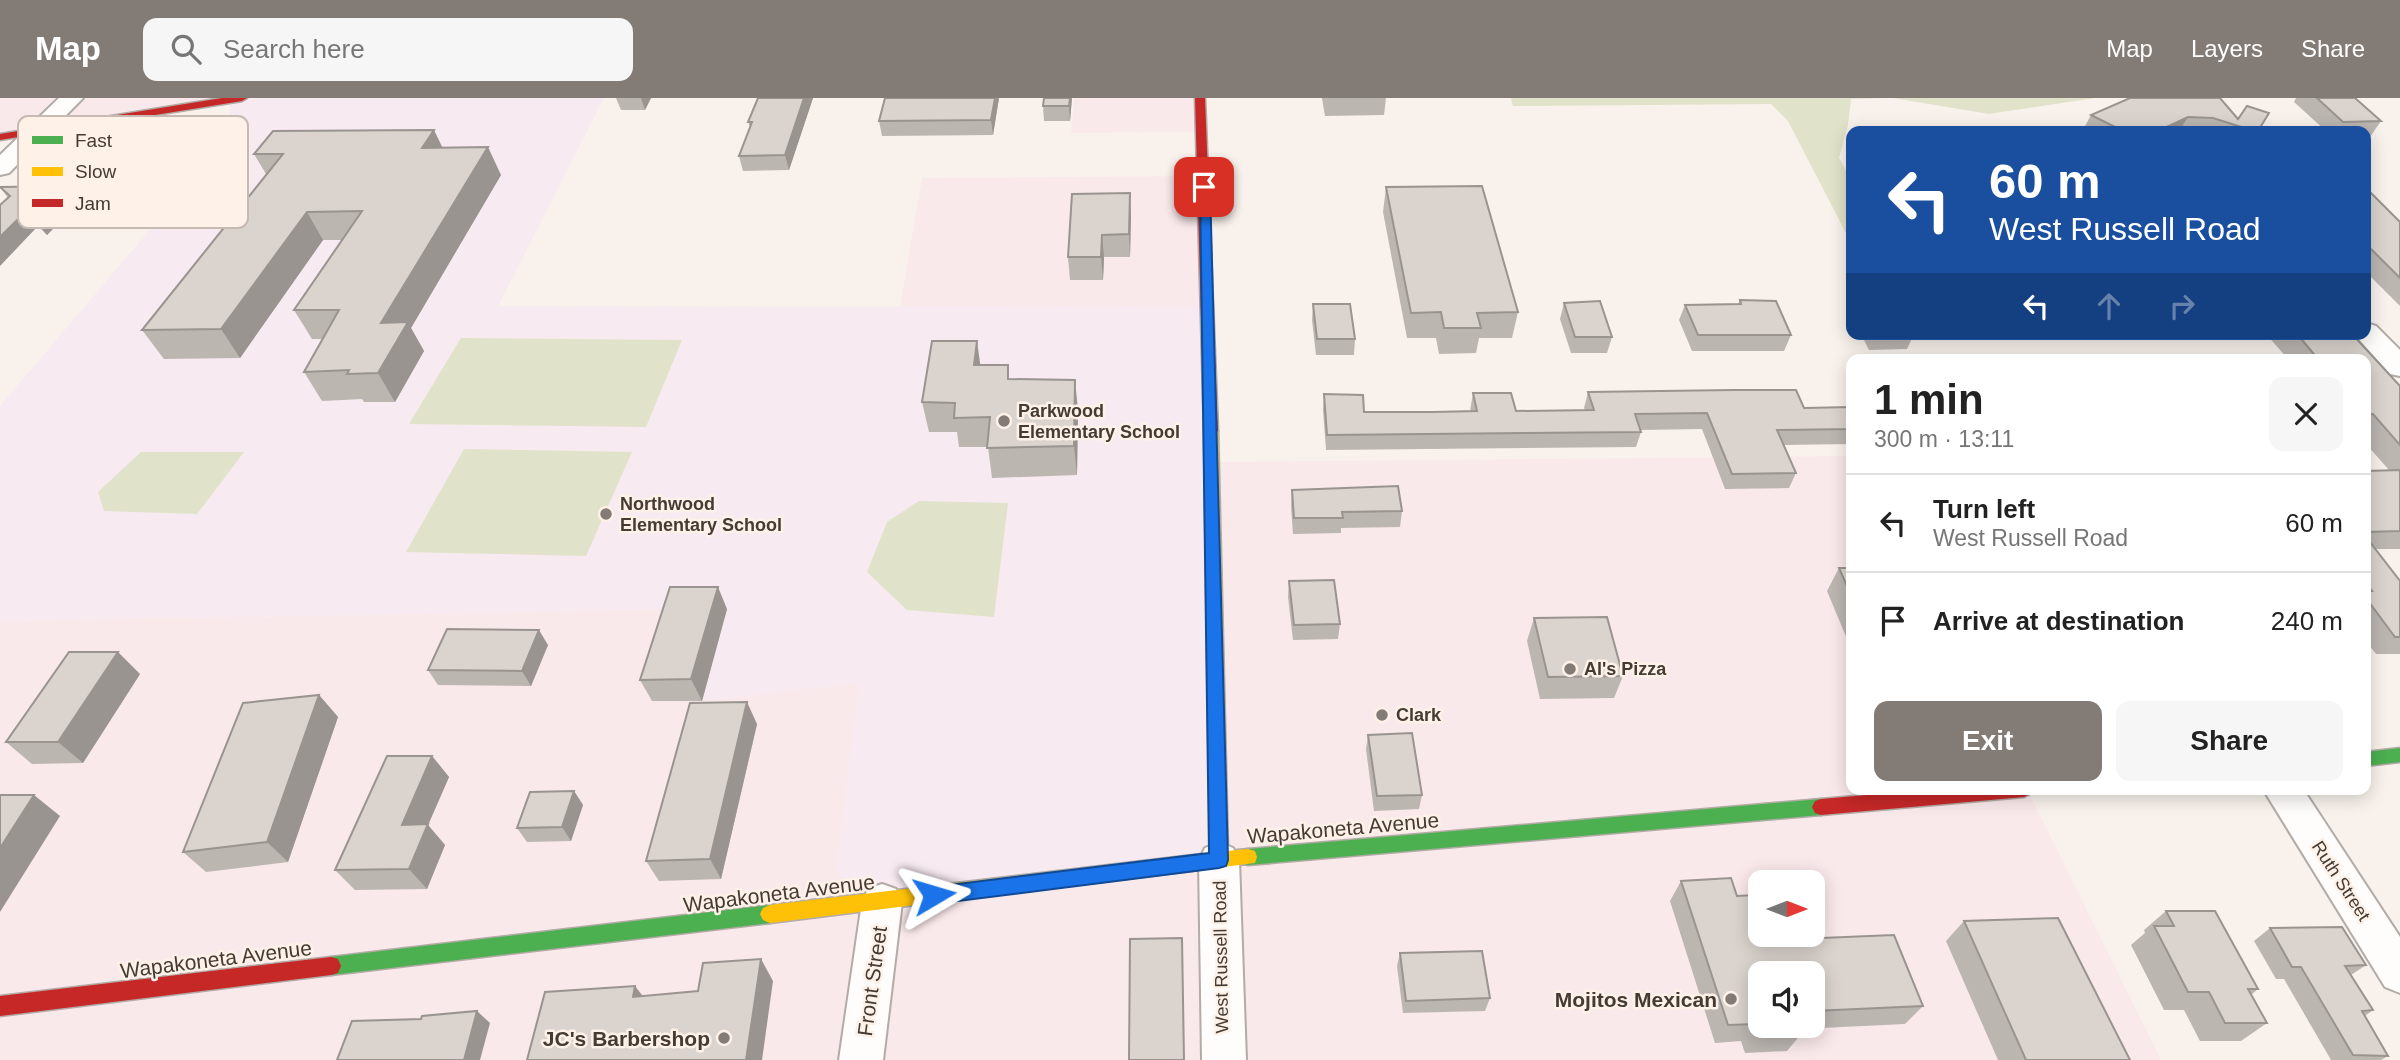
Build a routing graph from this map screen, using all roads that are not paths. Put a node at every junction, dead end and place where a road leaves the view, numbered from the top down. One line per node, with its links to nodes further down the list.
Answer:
1 (72, 98): 4 (street)
2 (243, 98): 5 (main road)
3 (1200, 98): 16 (main road, West Russell Road)
4 (53, 116)
5 (131, 116)
6 (18, 134): 7 (main road)
7 (0, 137)
8 (18, 150): 9 (street)
9 (0, 168)
10 (2371, 337): 11 (street)
11 (2400, 367)
12 (2400, 755): 13 (main road)
13 (2371, 758)
14 (1956, 795): 16 (main road, Wapakoneta Avenue)
15 (2286, 795): 18 (street, Ruth Street)
16 (1219, 860): 17 (main road, Wapakoneta Avenue); 21 (street, West Russell Road)
17 (882, 902): 19 (main road, Wapakoneta Avenue); 20 (street, Front Street)
18 (2400, 973)
19 (0, 1006)
20 (861, 1060)
21 (1224, 1060)

